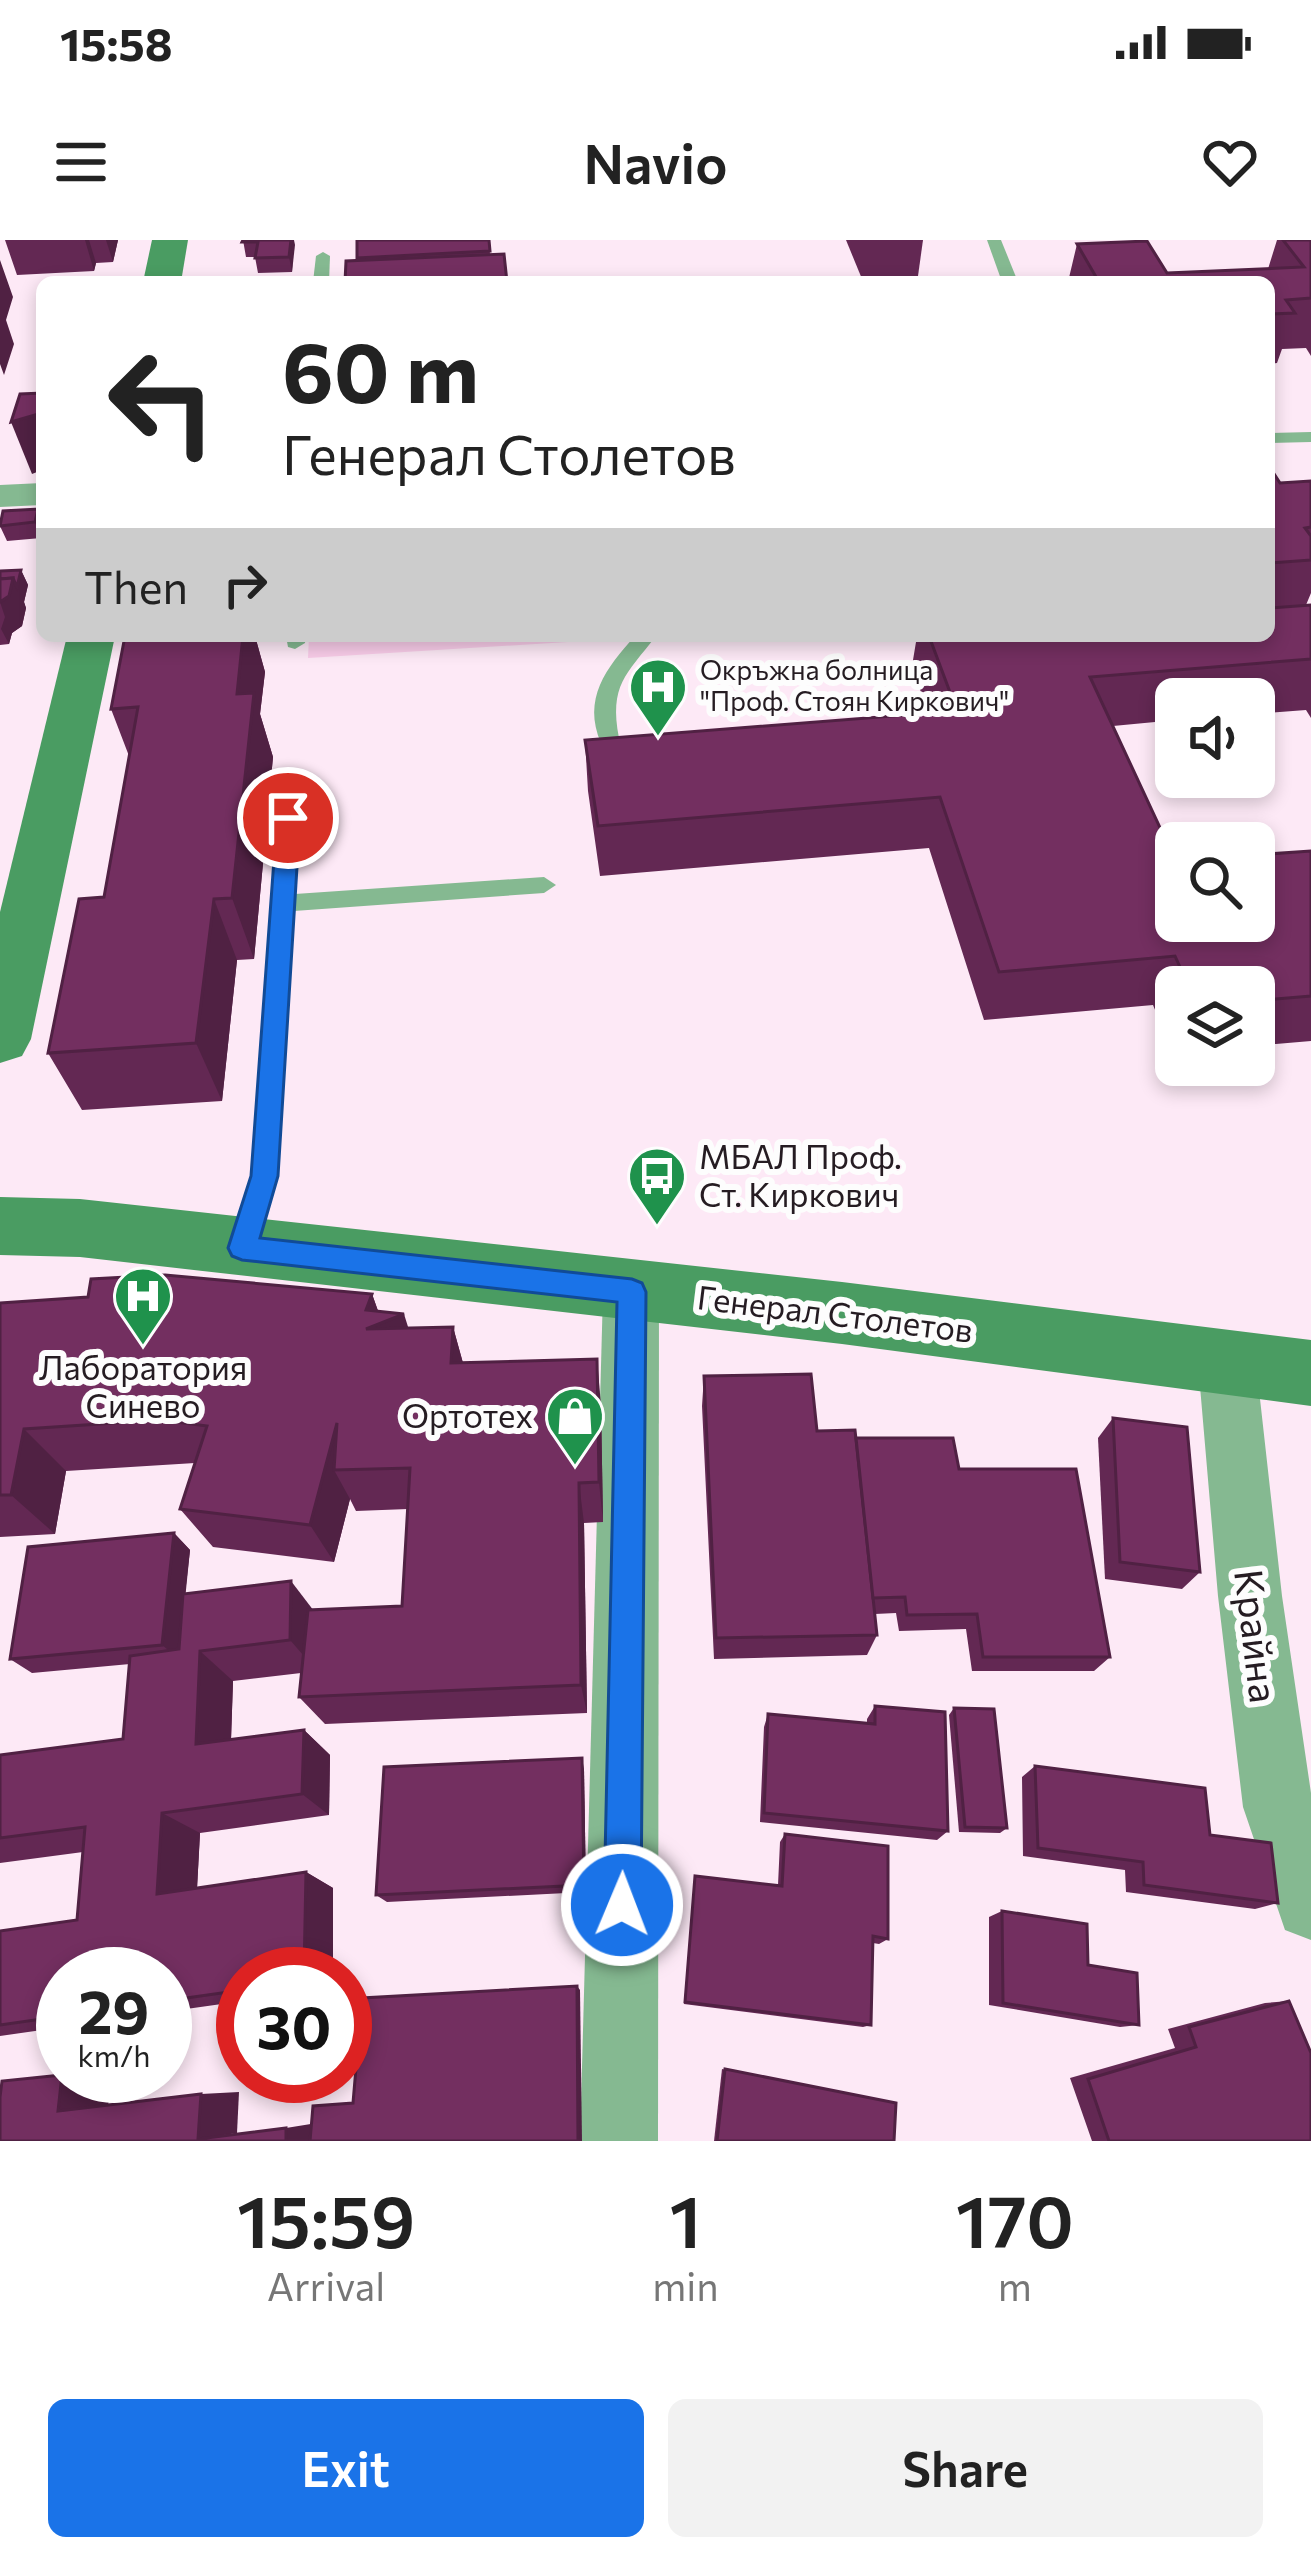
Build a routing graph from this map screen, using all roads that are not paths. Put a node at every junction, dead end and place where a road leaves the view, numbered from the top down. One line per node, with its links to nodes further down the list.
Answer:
1 (170, 240): 4 (main road)
2 (994, 240): 6 (lane)
3 (323, 256): 5 (lane)
4 (163, 276)
5 (321, 276)
6 (1008, 276)
7 (1311, 437): 8 (lane)
8 (1275, 438)
9 (36, 494): 10 (street)
10 (0, 496)
11 (90, 642): 17 (main road)
12 (641, 642): 13 (lane)
13 (608, 738)
14 (288, 818): 16 (lane)
15 (544, 885): 16 (lane)
16 (282, 903): 19 (lane)
17 (0, 1040)
18 (0, 1226): 19 (main road, Генерал Столетов)
19 (242, 1248): 20 (main road, Генерал Столетов)
20 (632, 1292): 21 (main road, Генерал Столетов); 24 (street)
21 (1227, 1363): 22 (main road, Генерал Столетов); 23 (street, Крайна)
22 (1311, 1373)
23 (1311, 1904)
24 (619, 2141)

